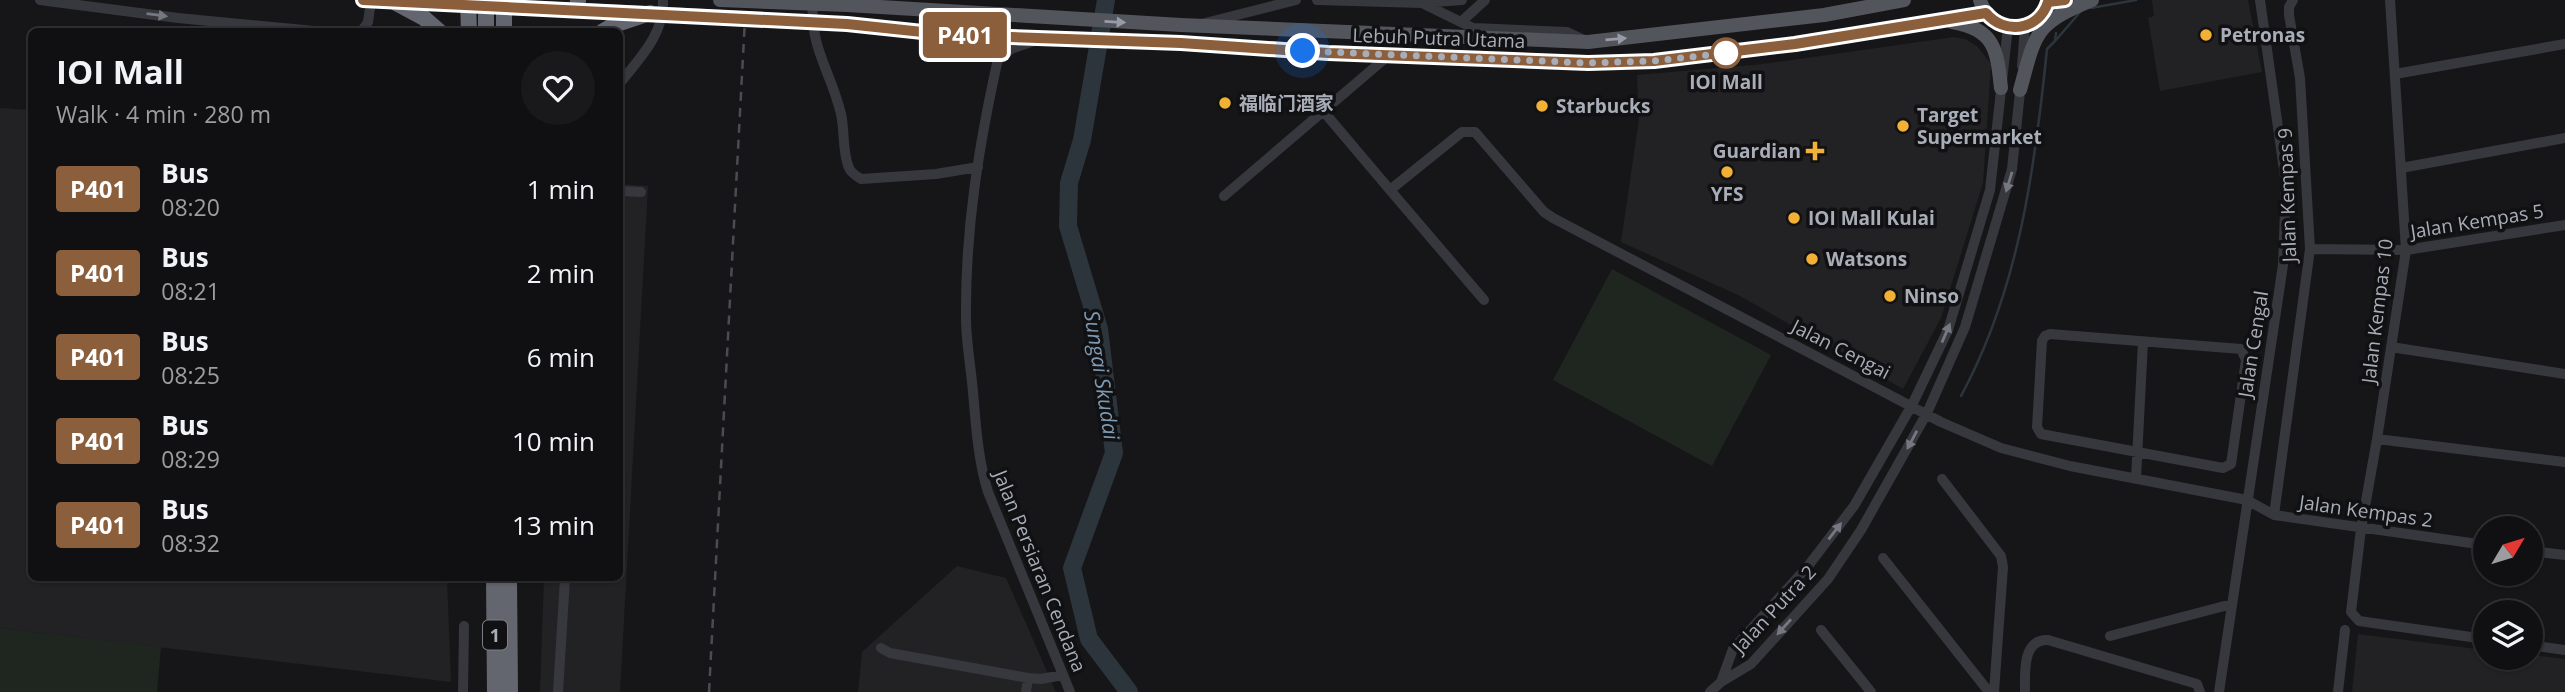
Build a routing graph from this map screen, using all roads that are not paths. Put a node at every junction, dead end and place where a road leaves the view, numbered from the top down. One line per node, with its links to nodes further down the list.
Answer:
1 (40, 0): 31 (street, one-way to 31)
2 (363, 0): 18 (main road, Lebuh Putra Utama)
3 (486, 0): 35 (highway)
4 (504, 0): 36 (highway)
5 (663, 0): 45 (street)
6 (720, 0): 28 (main road, Lebuh Putra Utama, one-way to 28, bridge)
7 (813, 0): 50 (street)
8 (1296, 0): 28 (street)
9 (1317, 0): 22 (street)
10 (1462, 0): 22 (street)
11 (1485, 0): 27 (street)
12 (1904, 0): 40 (main road, Lebuh Putra Utama, one-way to 12)
13 (2065, 0): 19 (main road)
14 (2092, 0): 47 (main road)
15 (2260, 0): 70 (street, Jalan Cengal)
16 (2293, 0): 57 (street, Jalan Kempas 9)
17 (2390, 0): 44 (street, Jalan Kempas 10)
18 (371, 1): 20 (main road, Lebuh Putra Utama); 32 (street)
19 (2048, 1): 29 (main road)
20 (396, 3): 21 (main road, Lebuh Putra Utama); 33 (highway)
21 (468, 3): 23 (main road, Lebuh Putra Utama, bridge); 34 (highway)
22 (1422, 3): 27 (street)
23 (577, 5): 25 (main road, Lebuh Putra Utama)
24 (1983, 6): 26 (main road, Lebuh Putra Utama); 30 (main road)
25 (650, 13): 37 (highway); 38 (main road, Lebuh Putra Utama, bridge)
26 (1940, 20): 42 (main road, Lebuh Putra Utama); 46 (main road)
27 (1461, 22): 40 (street)
28 (1188, 25): 40 (main road, Lebuh Putra Utama)
29 (2025, 26): 30 (main road); 47 (street, Jalan Putra 2)
30 (2008, 27): 46 (street, Jalan Putra 2)
31 (283, 28)
32 (364, 28)
33 (435, 28)
34 (470, 28)
35 (486, 28)
36 (504, 28)
37 (608, 28)
38 (951, 35): 39 (main road, Lebuh Putra Utama); 43 (street)
39 (1047, 38): 42 (main road, Lebuh Putra Utama); 43 (street)
40 (1588, 42)
41 (2565, 44): 44 (street)
42 (1389, 55): 48 (street)
43 (998, 59): 50 (street, Jalan Persiaran Cendana)
44 (2395, 74): 51 (street, Jalan Kempas 10)
45 (623, 79)
46 (2001, 88): 63 (street, Jalan Putra 2, one-way to 46)
47 (2020, 90): 64 (street, Jalan Putra 2, one-way to 64)
48 (1324, 112): 52 (street); 55 (street)
49 (2565, 138): 51 (street)
50 (978, 167): 91 (street, Jalan Persiaran Cendana)
51 (2401, 168): 58 (street, Jalan Kempas 10)
52 (1391, 190): 59 (street); 63 (street, Jalan Cengai)
53 (623, 191): 54 (street)
54 (641, 192)
55 (1224, 196)
56 (2565, 225): 58 (street, Jalan Kempas 5)
57 (2310, 249): 58 (street, Jalan Kempas 5); 71 (street, Jalan Kempas 9)
58 (2406, 250): 61 (street, Jalan Kempas 10)
59 (1484, 300)
60 (2143, 342): 66 (street); 66 (street); 66 (street)
61 (2391, 347): 62 (street); 65 (street, Jalan Kempas 10)
62 (2565, 374)
63 (1912, 405): 64 (street, Jalan Cengai); 93 (street, Jalan Putra 2, one-way to 63)
64 (1927, 413): 68 (street, Jalan Cengai); 93 (street, Jalan Putra 2, one-way to 93)
65 (2378, 439): 67 (street); 72 (street, Jalan Kempas 10)
66 (2137, 452): 68 (street)
67 (2565, 462)
68 (2136, 478): 70 (street, Jalan Cengai)
69 (1942, 479): 105 (street)
70 (2246, 500): 71 (street, Jalan Kempas 2); 81 (street, Jalan Cengal)
71 (2274, 515): 72 (street, Jalan Kempas 2)
72 (2361, 529): 73 (street, Jalan Kempas 2); 87 (street, Jalan Kempas 10)
73 (2473, 543)
74 (2543, 552): 75 (street)
75 (2565, 555)
76 (1883, 558): 104 (street)
77 (494, 581): 96 (highway, 1)
78 (509, 581): 85 (highway, 1)
79 (519, 581): 85 (highway)
80 (565, 581): 98 (street)
81 (2232, 604): 86 (street); 107 (street, Jalan Cengal)
82 (464, 626): 95 (street)
83 (1821, 630): 103 (street)
84 (2345, 630): 108 (street)
85 (510, 633): 97 (highway, 1)
86 (2110, 636)
87 (2473, 637)
88 (2543, 647): 90 (street)
89 (881, 648): 92 (street)
90 (2565, 650)
91 (1062, 675): 92 (street); 100 (street, Jalan Persiaran Cendana)
92 (1028, 678): 99 (street)
93 (1721, 682): 101 (street); 102 (street)
94 (2200, 690): 106 (street)
95 (463, 692)
96 (495, 692)
97 (510, 692)
98 (558, 692)
99 (1026, 692)
100 (1070, 692)
101 (1710, 692)
102 (1728, 692)
103 (1871, 692)
104 (1989, 692)
105 (1994, 692)
106 (2025, 692)
107 (2218, 692)
108 (2338, 692)

